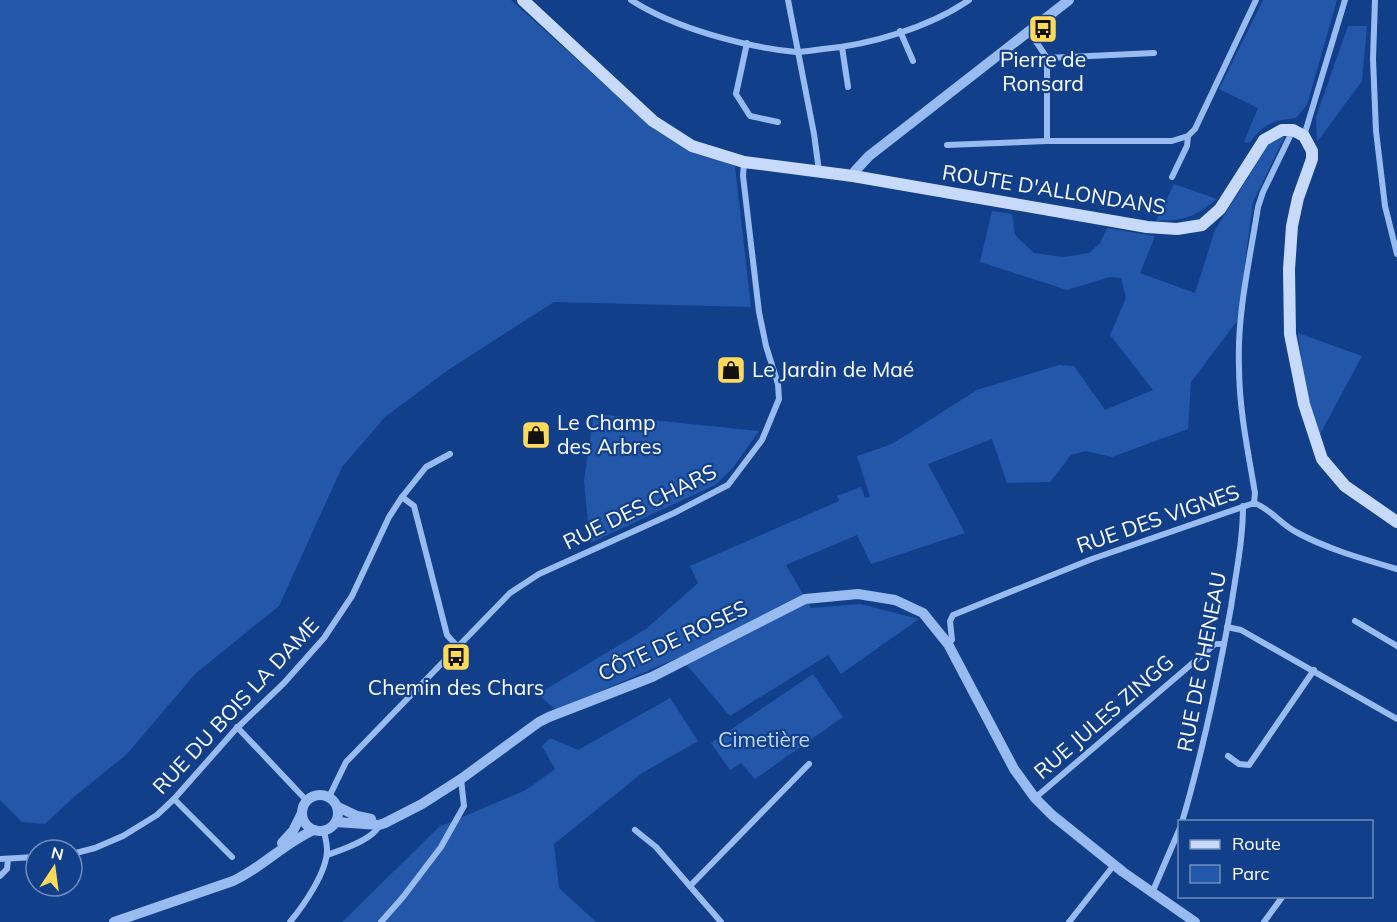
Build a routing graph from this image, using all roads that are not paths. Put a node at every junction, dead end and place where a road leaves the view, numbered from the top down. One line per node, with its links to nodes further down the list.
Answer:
1 (523, 0): 23 (main road, ROUTE D'ALLONDANS)
2 (631, 0): 11 (street)
3 (788, 0): 13 (street)
4 (969, 0): 10 (street)
5 (1069, 0): 9 (street)
6 (1256, 0): 20 (street)
7 (1345, 0): 19 (street)
8 (1375, 0): 27 (street)
9 (1029, 30): 15 (street); 25 (street)
10 (900, 31): 12 (street); 16 (street)
11 (747, 43): 13 (street); 18 (street)
12 (842, 47): 13 (street); 17 (street)
13 (797, 52): 24 (street)
14 (1154, 53): 15 (street)
15 (1047, 58): 21 (street)
16 (914, 62)
17 (848, 87)
18 (778, 122)
19 (1298, 133): 25 (main road, ROUTE D'ALLONDANS); 30 (street); 32 (main road)
20 (1188, 136): 21 (street); 26 (street)
21 (1047, 141): 22 (street)
22 (947, 145)
23 (744, 162): 24 (main road, ROUTE D'ALLONDANS); 38 (street, RUE DES CHARS)
24 (819, 171): 25 (main road, ROUTE D'ALLONDANS)
25 (853, 176)
26 (1172, 177)
27 (1397, 254)
28 (450, 454): 29 (street, RUE DU BOIS LA DAME)
29 (402, 497): 38 (street); 43 (street, RUE DU BOIS LA DAME)
30 (1254, 503): 31 (street, RUE DES VIGNES); 33 (street, RUE DES VIGNES)
31 (1243, 506): 35 (street, RUE DE CHENEAU); 36 (street, RUE DES VIGNES)
32 (1397, 522)
33 (1397, 569)
34 (1355, 621): 39 (street)
35 (1227, 627): 37 (street, RUE DE CHENEAU); 40 (street)
36 (948, 644): 46 (street, CÔTE DE ROSES); 48 (street, CÔTE DE ROSES)
37 (1224, 644): 48 (street, RUE JULES ZINGG); 53 (street, RUE DE CHENEAU)
38 (457, 646): 47 (street, RUE DES CHARS)
39 (1397, 646)
40 (1314, 670): 42 (street); 44 (street)
41 (1397, 708): 42 (street)
42 (1395, 717)
43 (237, 727): 49 (street, RUE DU BOIS LA DAME); 50 (street)
44 (1228, 756)
45 (809, 764): 68 (street)
46 (461, 779): 55 (street, CÔTE DE ROSES); 73 (street)
47 (329, 797): 50 (street); 51 (street)
48 (1035, 798): 66 (street, CÔTE DE ROSES)
49 (174, 799): 59 (street, RUE DU BOIS LA DAME); 62 (street)
50 (307, 801): 52 (street)
51 (338, 807): 54 (street); 55 (street)
52 (302, 813): 56 (street); 60 (street)
53 (1183, 820)
54 (336, 822): 55 (street); 56 (street)
55 (385, 822): 61 (street)
56 (319, 830): 60 (street); 61 (street)
57 (634, 830): 68 (street)
58 (1178, 830): 69 (street)
59 (84, 851)
60 (273, 855): 71 (street)
61 (327, 855): 72 (street)
62 (232, 857)
63 (24, 858): 65 (street)
64 (0, 859): 65 (street)
65 (8, 859): 67 (street)
66 (1114, 865): 69 (street, CÔTE DE ROSES); 75 (street)
67 (0, 876)
68 (690, 886): 74 (street)
69 (1152, 894): 76 (street, CÔTE DE ROSES)
70 (1282, 898): 77 (street)
71 (114, 922)
72 (290, 922)
73 (381, 922)
74 (721, 922)
75 (1069, 922)
76 (1194, 922)
77 (1264, 922)

